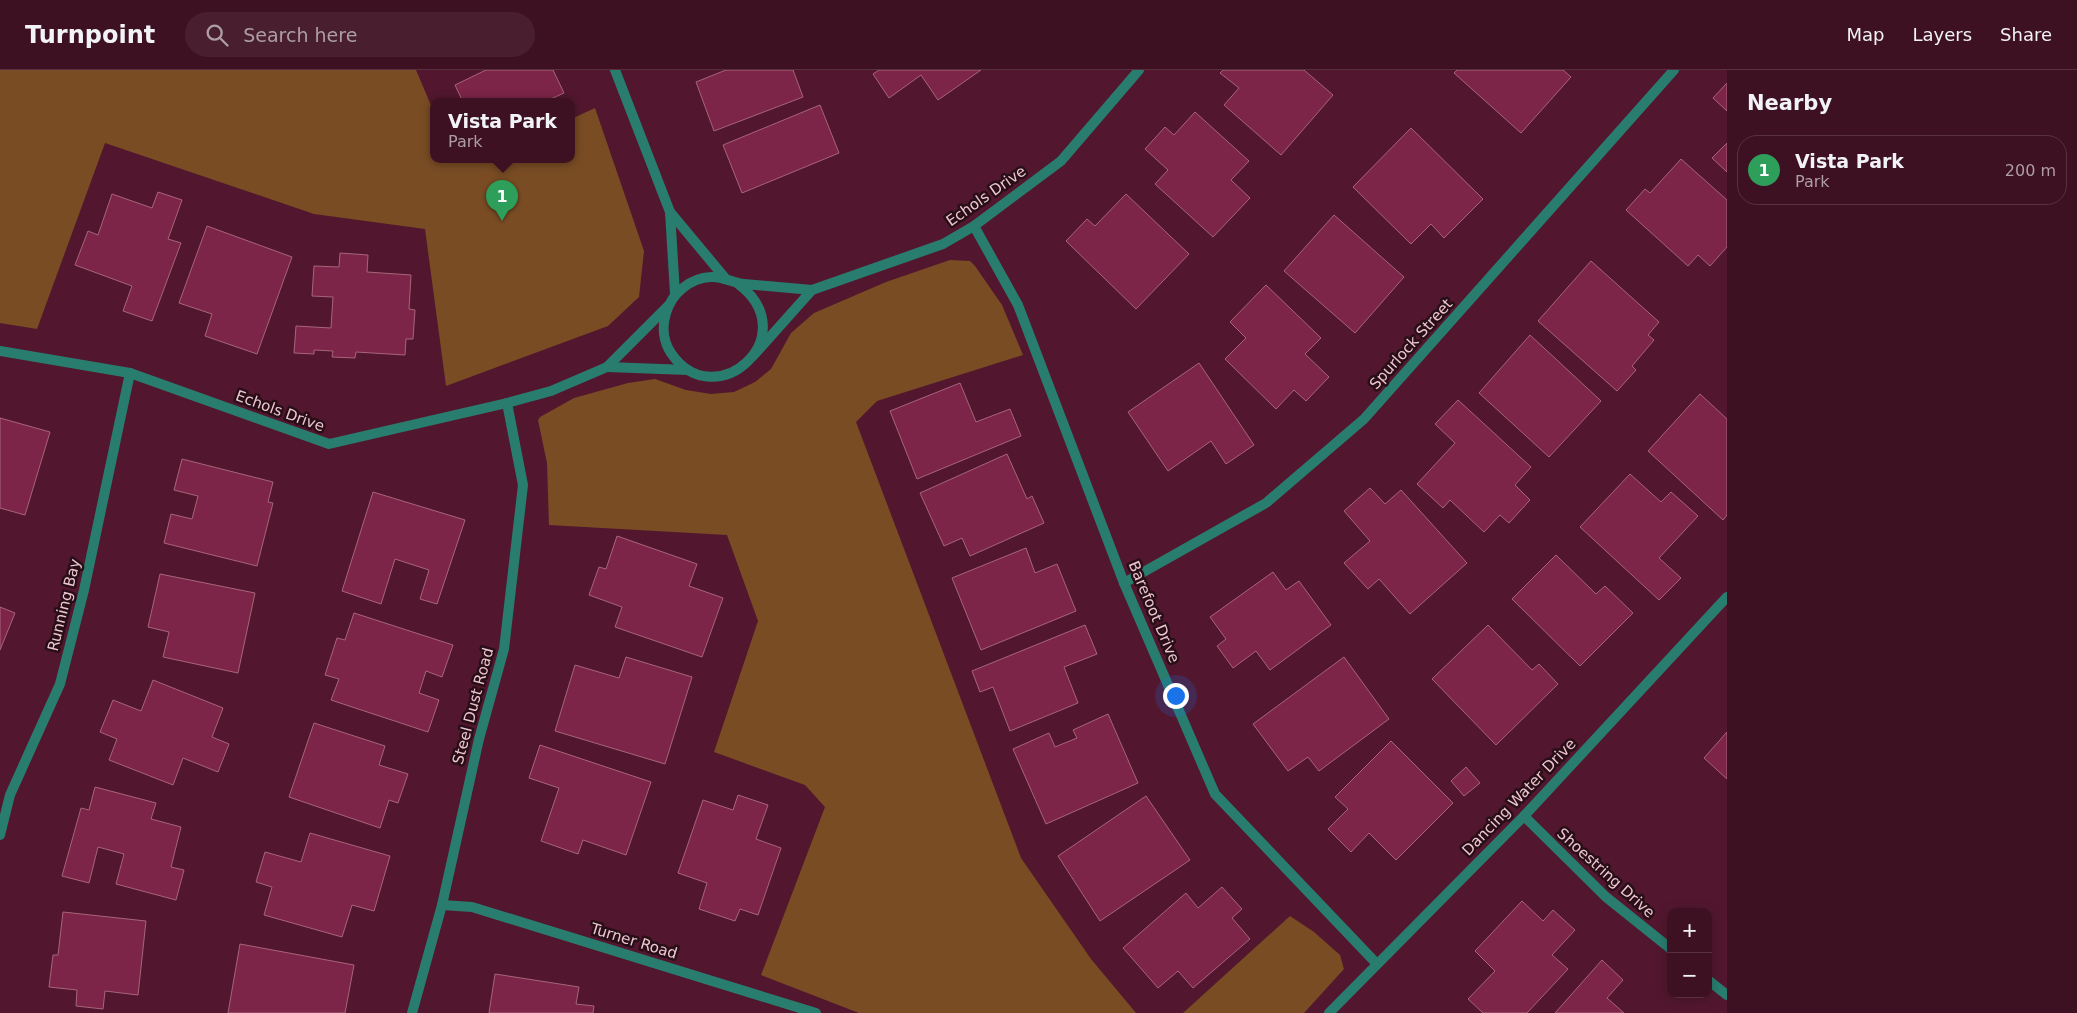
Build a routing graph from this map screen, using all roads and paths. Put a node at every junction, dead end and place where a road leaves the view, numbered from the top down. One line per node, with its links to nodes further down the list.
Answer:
1 (615, 70): 4 (street)
2 (1138, 70): 5 (street, Echols Drive)
3 (1674, 70): 17 (street, Spurlock Street)
4 (670, 212): 6 (street); 9 (street)
5 (974, 226): 8 (street, Echols Drive); 17 (street, Barefoot Drive)
6 (724, 278): 7 (street); 9 (street)
7 (737, 283): 8 (street, Echols Drive); 12 (street)
8 (812, 290): 12 (street, Echols Drive)
9 (675, 294): 10 (street)
10 (668, 306): 13 (street, Echols Drive); 14 (street)
11 (0, 351): 15 (street, Echols Drive)
12 (754, 356): 14 (street)
13 (607, 367): 14 (street, Echols Drive); 16 (street, Echols Drive)
14 (688, 370)
15 (130, 373): 16 (street, Echols Drive); 20 (street, Running Bay)
16 (507, 403): 21 (street, Steel Dust Road)
17 (1124, 583): 23 (street, Barefoot Drive)
18 (1727, 597): 19 (street, Dancing Water Drive)
19 (1524, 816): 22 (street, Shoestring Drive); 23 (street, Dancing Water Drive)
20 (0, 835)
21 (442, 905): 26 (street, Steel Dust Road); 27 (street, Turner Road)
22 (1667, 947)
23 (1377, 964): 28 (street, Dancing Water Drive)
24 (1712, 983): 25 (street)
25 (1727, 995)
26 (412, 1013)
27 (816, 1013)
28 (1329, 1013)

